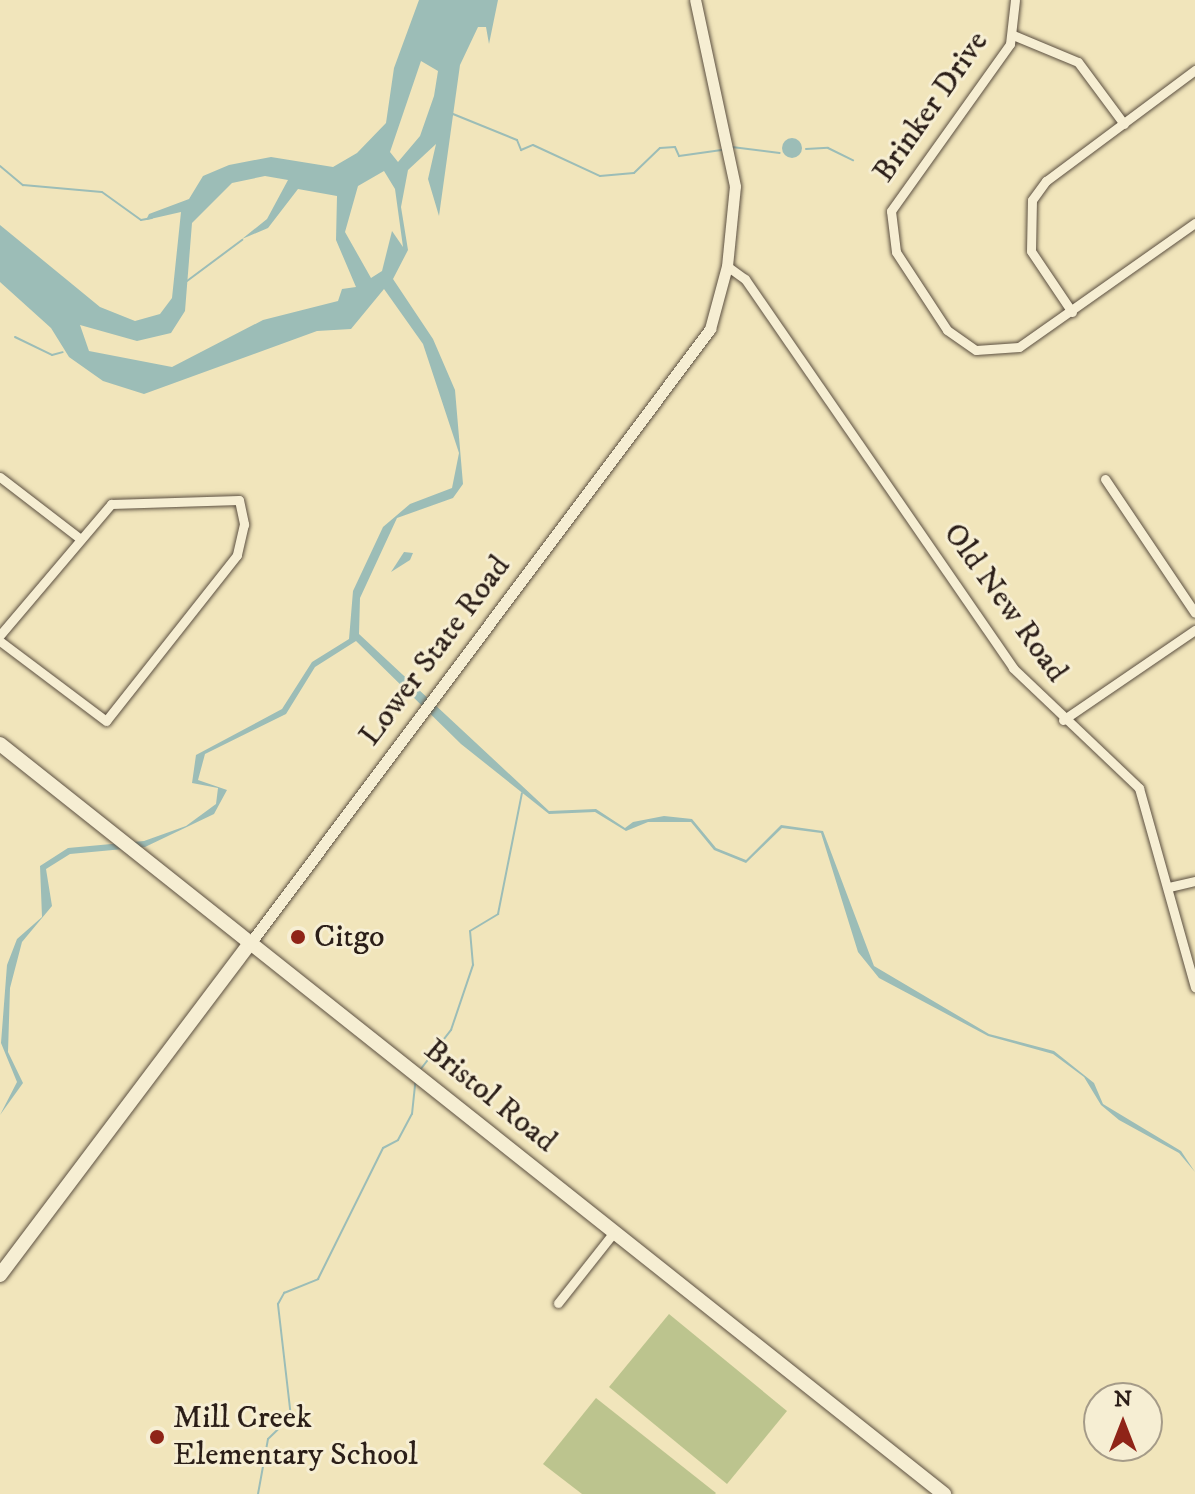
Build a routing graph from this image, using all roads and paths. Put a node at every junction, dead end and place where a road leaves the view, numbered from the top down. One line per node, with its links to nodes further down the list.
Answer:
1 (695, 0): 7 (street, Lower State Road)
2 (1015, 0): 3 (street)
3 (1013, 35): 5 (street); 8 (street, Brinker Drive)
4 (1195, 70): 5 (street)
5 (1124, 124): 8 (street)
6 (1195, 223): 8 (street, Brinker Drive)
7 (727, 266): 15 (street, Old New Road); 19 (street, Lower State Road)
8 (1072, 312)
9 (0, 477): 11 (street)
10 (1105, 479): 12 (street)
11 (78, 537): 14 (street); 14 (street)
12 (1195, 613)
13 (1195, 630): 15 (street)
14 (0, 638)
15 (1063, 720): 18 (street, Old New Road)
16 (0, 744): 19 (main road, Bristol Road)
17 (1195, 881): 18 (street)
18 (1169, 887): 20 (street, Old New Road)
19 (251, 942): 21 (main road, Bristol Road); 22 (main road, Lower State Road)
20 (1195, 987)
21 (614, 1232): 23 (street); 24 (main road, Bristol Road)
22 (0, 1275)
23 (558, 1303)
24 (944, 1494)

